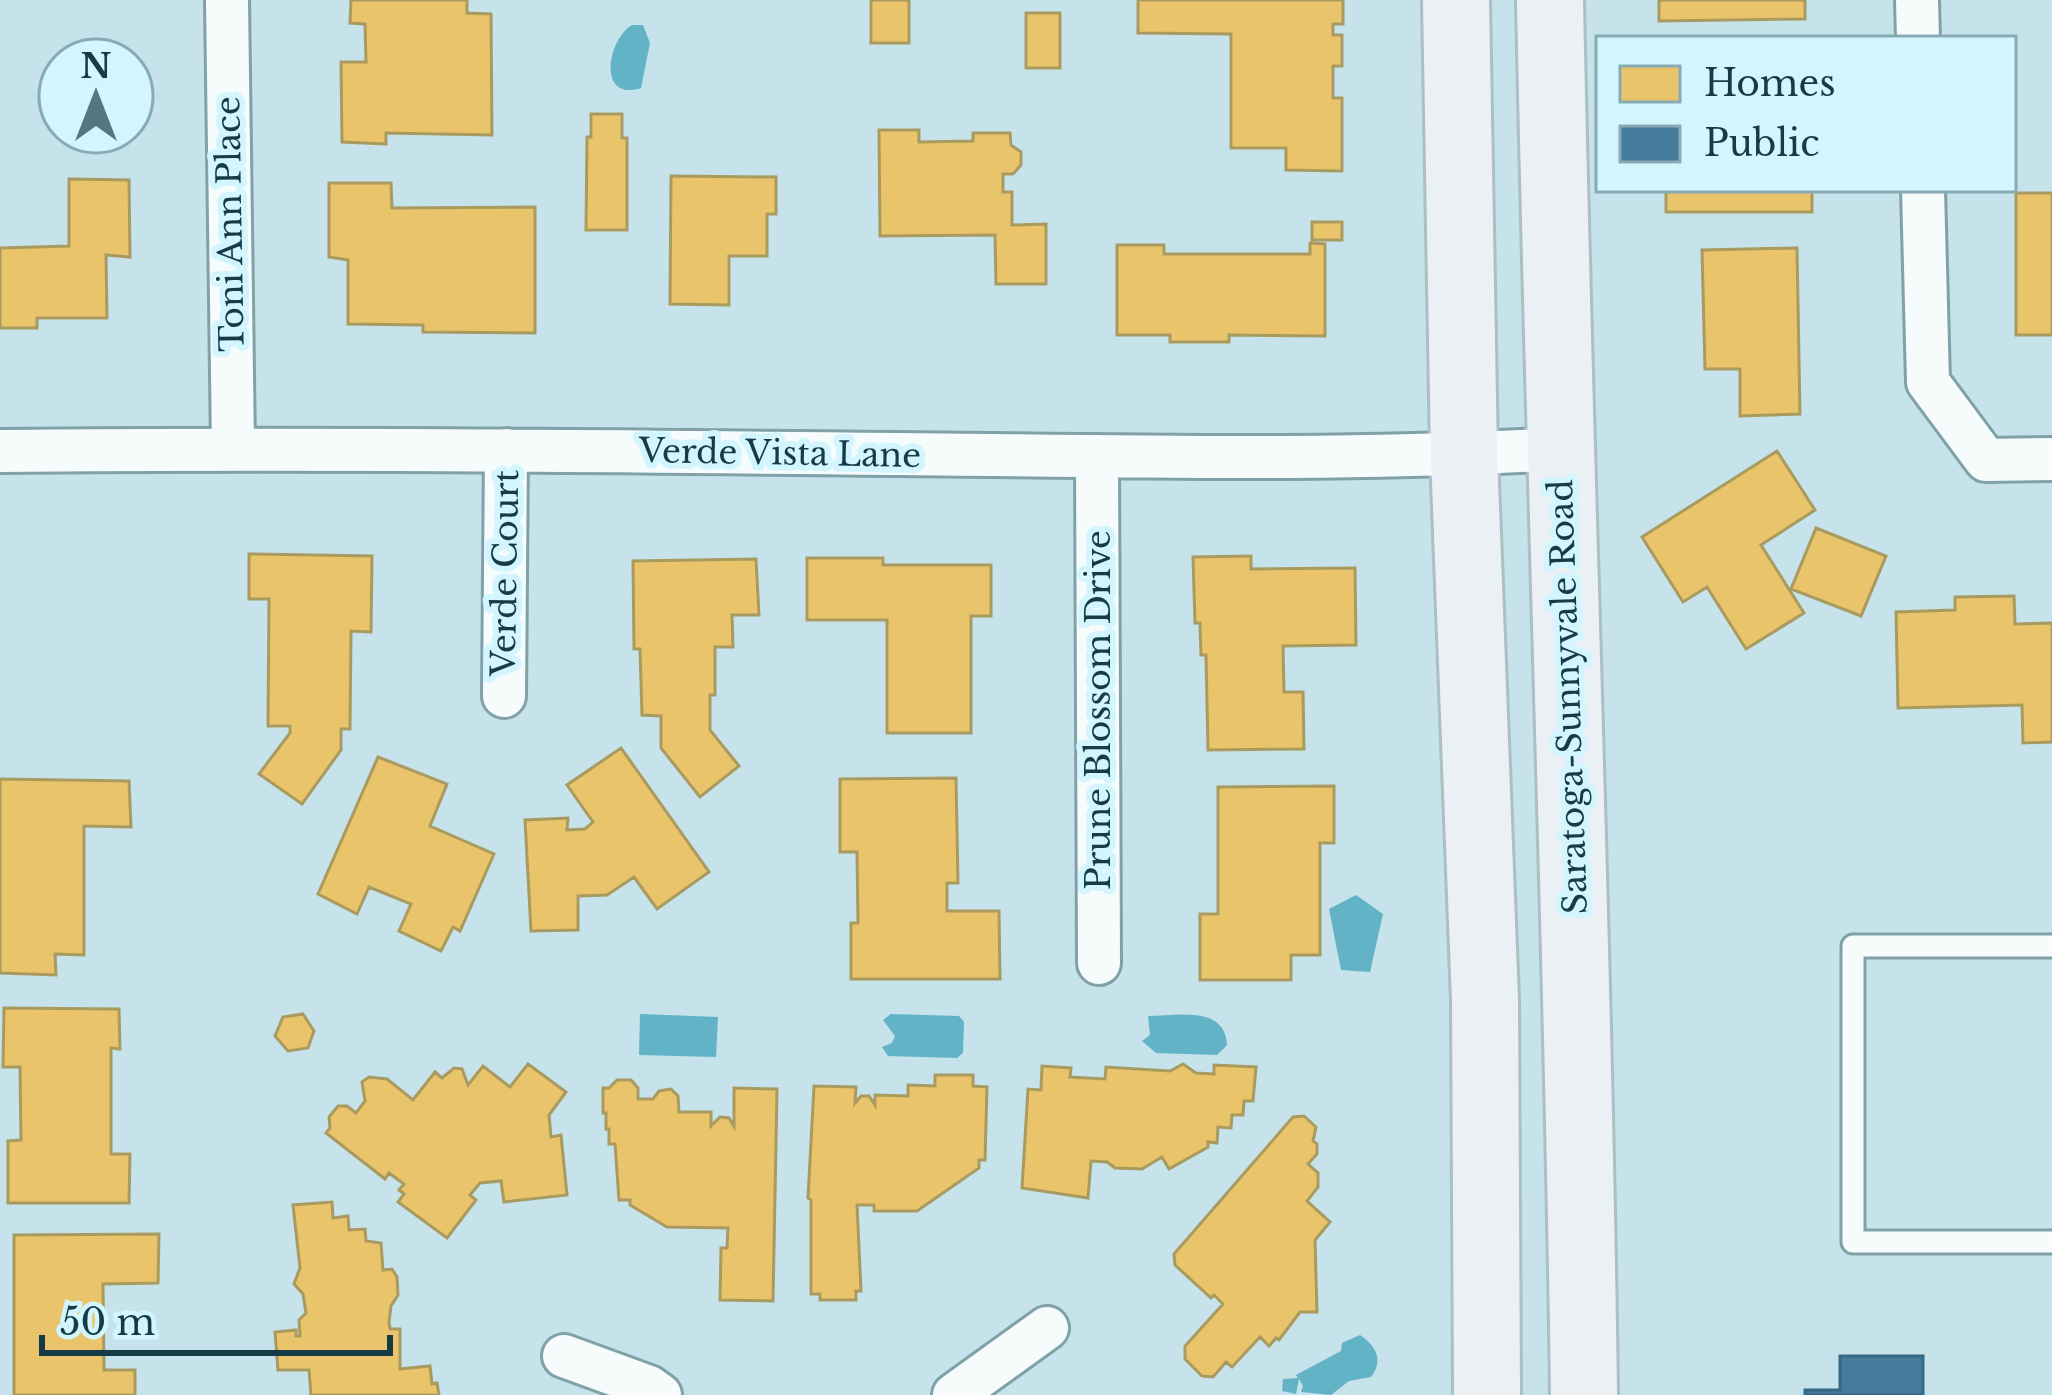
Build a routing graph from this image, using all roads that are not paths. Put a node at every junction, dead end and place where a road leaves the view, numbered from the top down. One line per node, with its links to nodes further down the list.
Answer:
1 (227, 0): 7 (street, Toni Ann Place)
2 (1456, 0): 11 (main road)
3 (1550, 0): 8 (main road, Saratoga-Sunnyvale Road)
4 (1917, 0): 5 (street)
5 (1918, 36)
6 (1923, 192): 13 (street)
7 (233, 448): 9 (street, Verde Vista Lane); 10 (street, Verde Vista Lane)
8 (1559, 449): 11 (street, Verde Vista Lane); 23 (main road, Saratoga-Sunnyvale Road)
9 (506, 450): 12 (street, Verde Vista Lane); 14 (street, Verde Court)
10 (0, 451)
11 (1464, 454): 12 (street, Verde Vista Lane); 22 (main road)
12 (1097, 456): 16 (street, Prune Blossom Drive)
13 (2052, 460)
14 (504, 696)
15 (2052, 946): 17 (lane)
16 (1100, 963)
17 (2052, 1242)
18 (1047, 1328): 21 (street)
19 (564, 1356): 20 (street)
20 (660, 1395)
21 (954, 1395)
22 (1487, 1395)
23 (1584, 1395)

